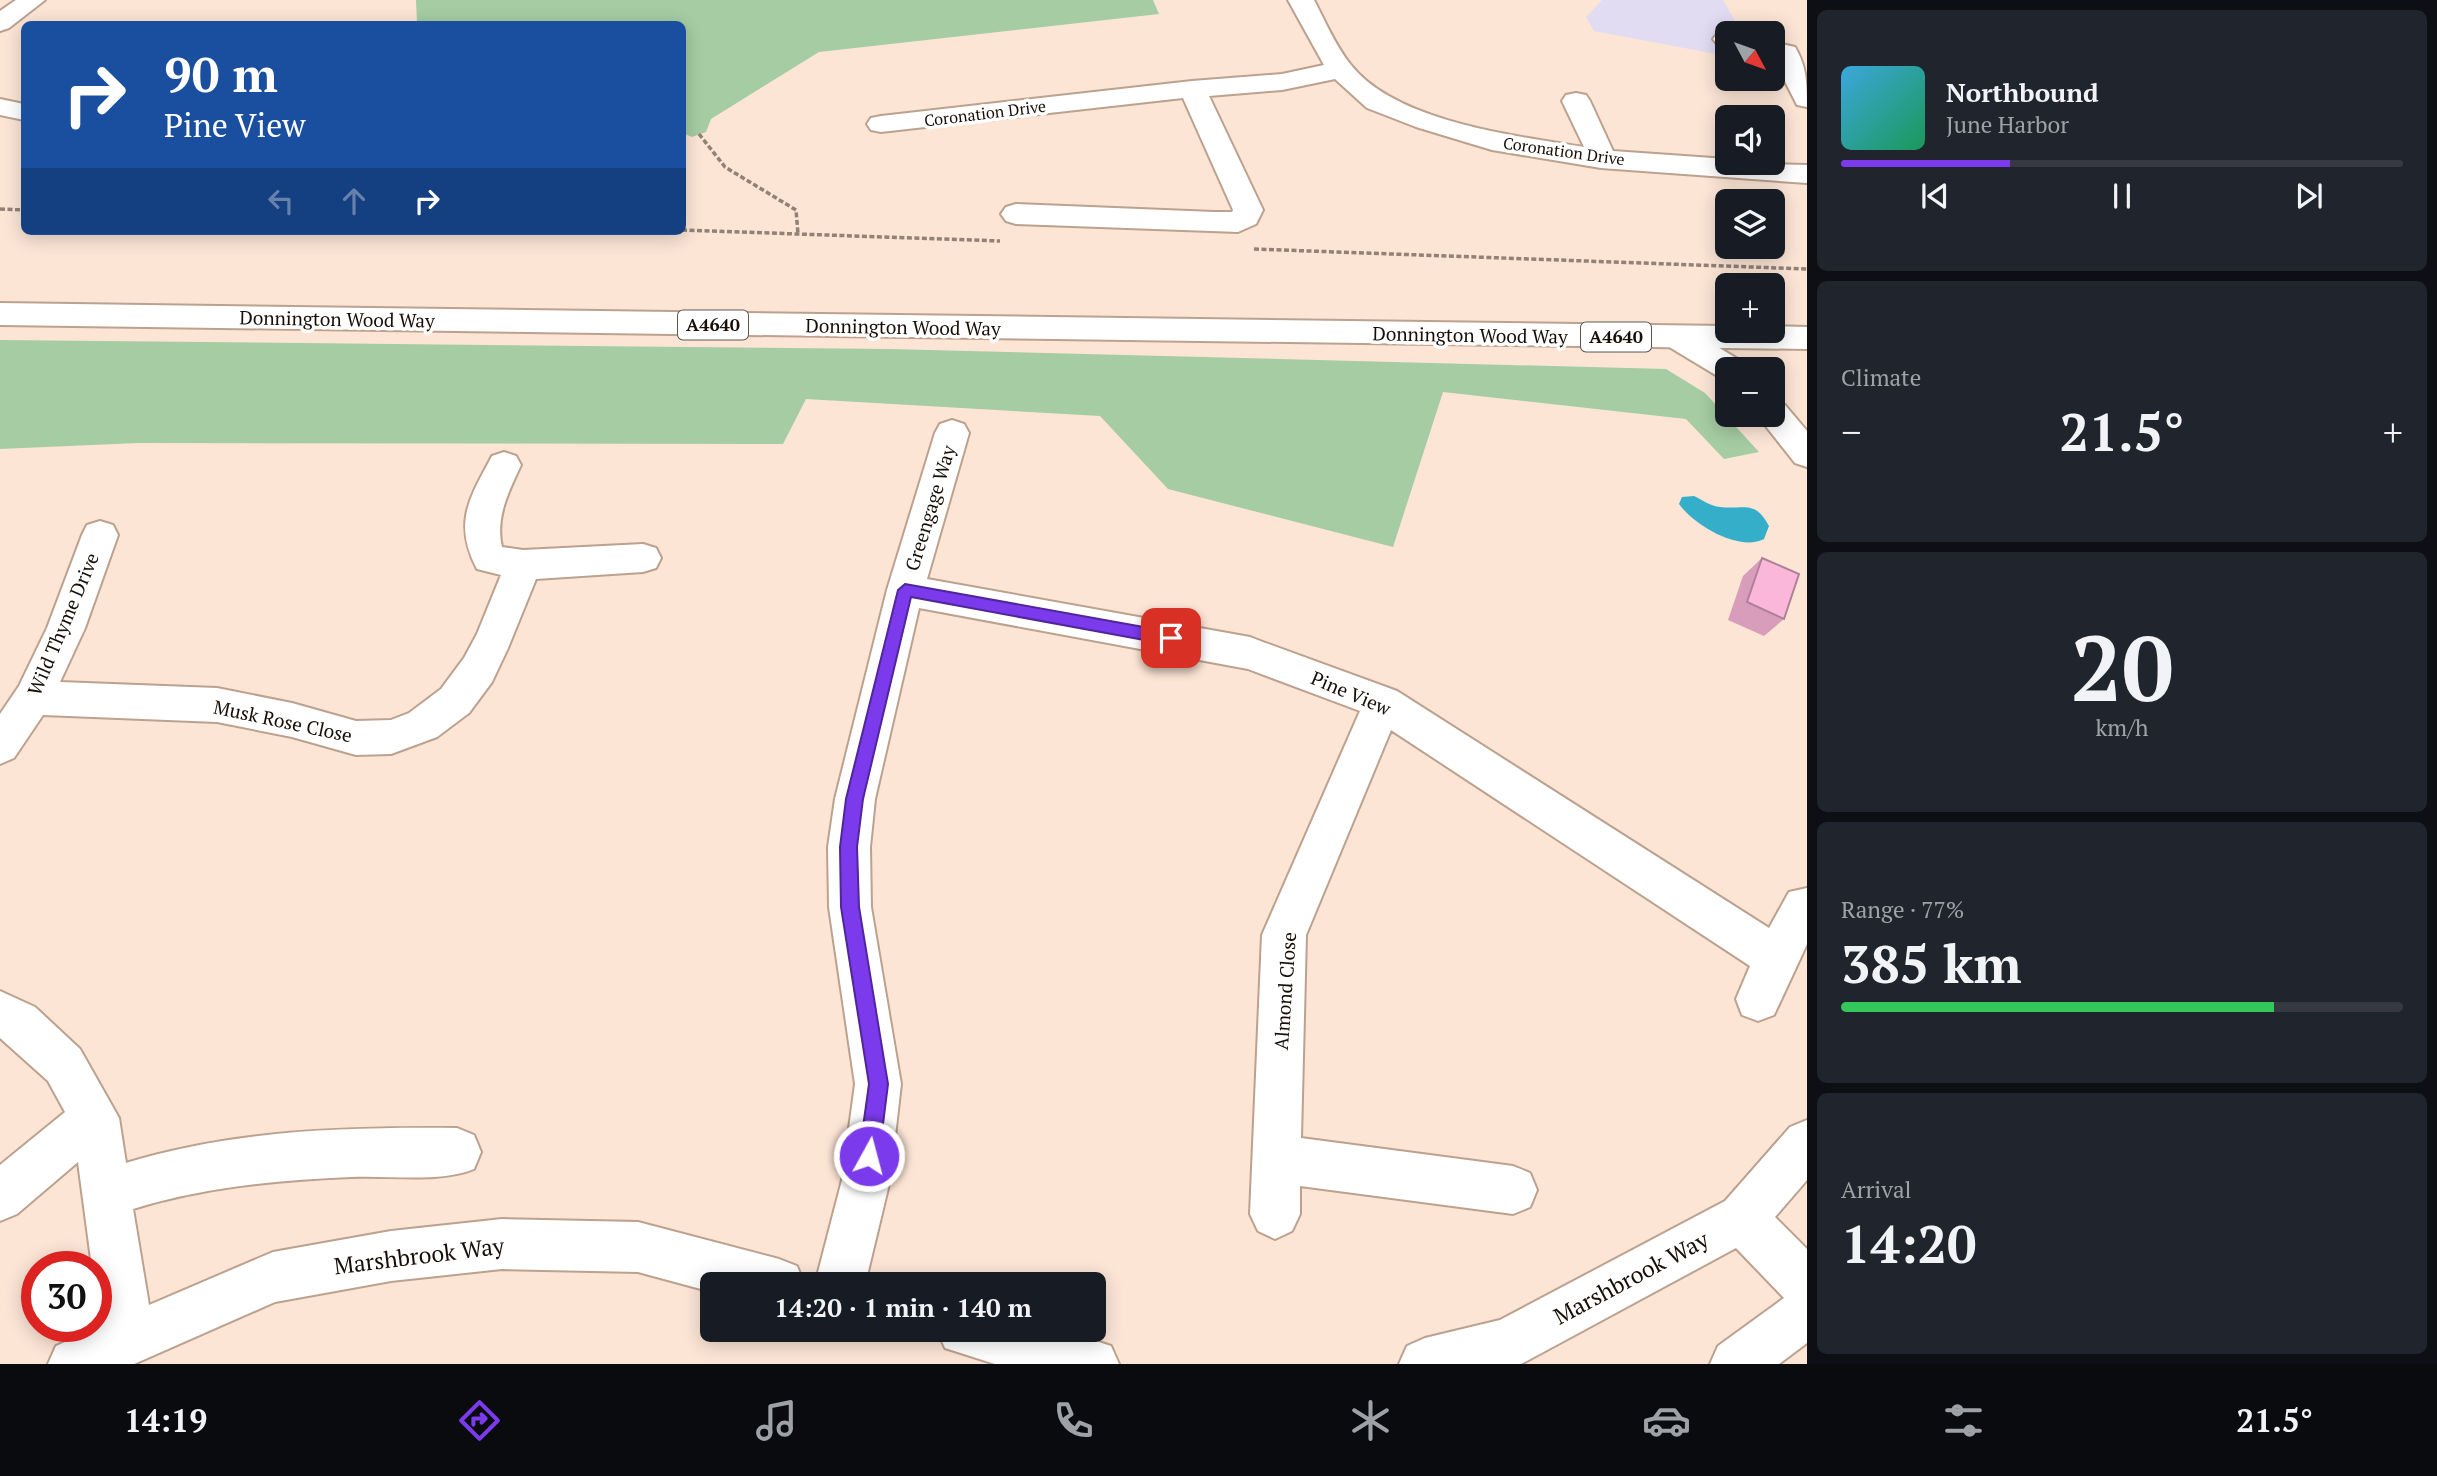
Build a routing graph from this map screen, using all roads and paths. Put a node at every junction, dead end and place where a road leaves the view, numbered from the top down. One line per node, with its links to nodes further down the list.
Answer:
1 (32, 0): 3 (street)
2 (1301, 0): 5 (street, Coronation Drive)
3 (0, 23)
4 (1785, 53): 7 (street)
5 (1339, 70): 6 (street, Coronation Drive); 13 (street, Coronation Drive)
6 (1192, 89): 11 (street, Coronation Drive); 17 (street)
7 (1807, 99)
8 (1576, 101): 13 (street)
9 (0, 107): 10 (street)
10 (21, 111)
11 (881, 124)
12 (699, 134): 18 (path)
13 (1601, 159): 14 (street, Coronation Drive)
14 (1807, 174)
15 (0, 209): 16 (path)
16 (21, 209)
17 (1016, 214)
18 (798, 234)
19 (0, 314): 20 (street, Donnington Wood Way / A4640)
20 (1677, 337): 21 (street, Donnington Wood Way / A4640); 22 (street)
21 (1807, 338)
22 (1715, 360)
23 (1784, 427): 25 (street)
24 (952, 433): 30 (street, Greengage Way)
25 (1807, 454)
26 (504, 465): 29 (street)
27 (100, 536): 31 (street, Wild Thyme Drive)
28 (643, 558): 29 (street)
29 (523, 565): 31 (street, Musk Rose Close)
30 (905, 590): 32 (street, Pine View); 48 (street, Greengage Way)
31 (33, 698): 33 (street, Wild Thyme Drive)
32 (1383, 703): 35 (street, Pine View); 41 (street, Almond Close)
33 (0, 746)
34 (1804, 907): 35 (street)
35 (1776, 958): 36 (street)
36 (1758, 999)
37 (0, 1014): 38 (street)
38 (95, 1118): 43 (street); 44 (street)
39 (1807, 1144): 46 (street, Marshbrook Way)
40 (457, 1152): 43 (street)
41 (1277, 1159): 42 (street); 45 (street, Almond Close)
42 (1513, 1191)
43 (106, 1193): 51 (street)
44 (0, 1197)
45 (1275, 1214)
46 (1742, 1218): 49 (street); 55 (street, Marshbrook Way)
47 (733, 1272): 51 (street, Marshbrook Way)
48 (843, 1272)
49 (1807, 1284)
50 (1807, 1312): 56 (street)
51 (128, 1338): 53 (street, Marshbrook Way)
52 (1009, 1342): 54 (street)
53 (74, 1364)
54 (1093, 1364)
55 (1425, 1364)
56 (1736, 1364)

